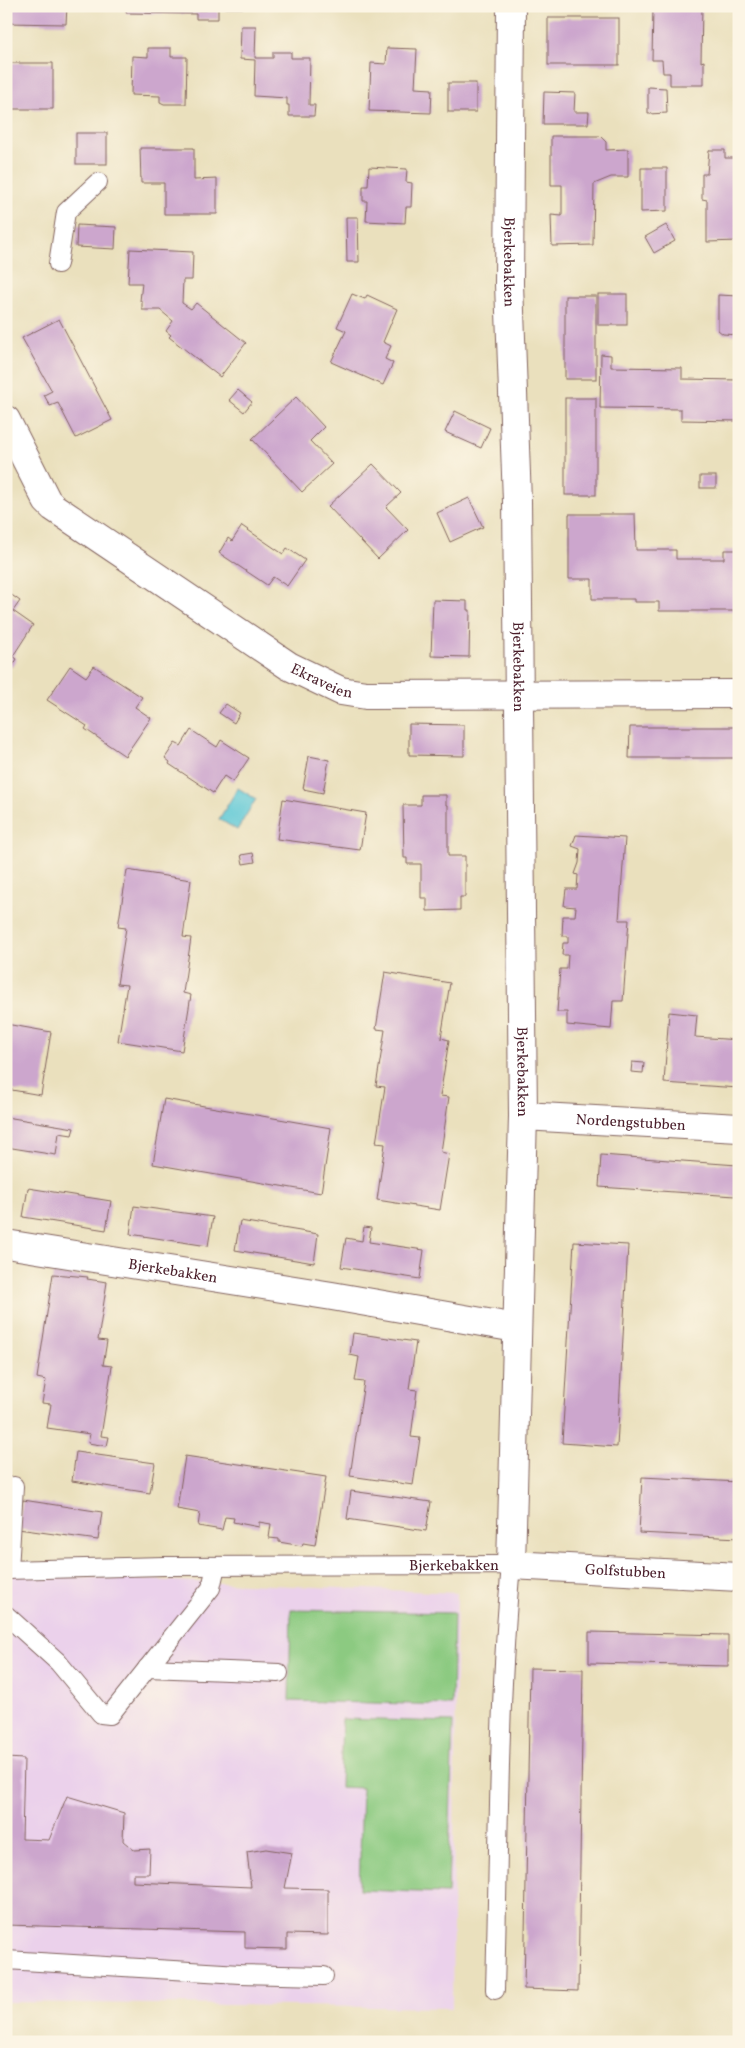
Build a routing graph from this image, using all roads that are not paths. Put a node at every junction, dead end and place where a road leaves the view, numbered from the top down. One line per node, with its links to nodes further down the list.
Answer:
1 (511, 6): 6 (street, Bjerkebakken)
2 (98, 182): 3 (lane)
3 (58, 264)
4 (6, 420): 6 (street, Ekraveien)
5 (739, 694): 6 (street, Ekraveien)
6 (518, 695): 7 (street, Bjerkebakken)
7 (523, 1116): 8 (street, Nordengstubben); 10 (street, Bjerkebakken)
8 (739, 1128)
9 (6, 1244): 10 (street, Bjerkebakken)
10 (516, 1328): 12 (street, Bjerkebakken)
11 (14, 1486): 14 (lane)
12 (511, 1565): 13 (lane, Bjerkebakken); 15 (street, Golfstubben); 21 (lane, Bjerkebakken)
13 (216, 1566): 14 (lane, Bjerkebakken); 17 (lane)
14 (8, 1570)
15 (739, 1577)
16 (6, 1615): 17 (lane)
17 (147, 1668): 18 (lane)
18 (279, 1673)
19 (6, 1960): 20 (lane)
20 (324, 1976)
21 (495, 1990)

